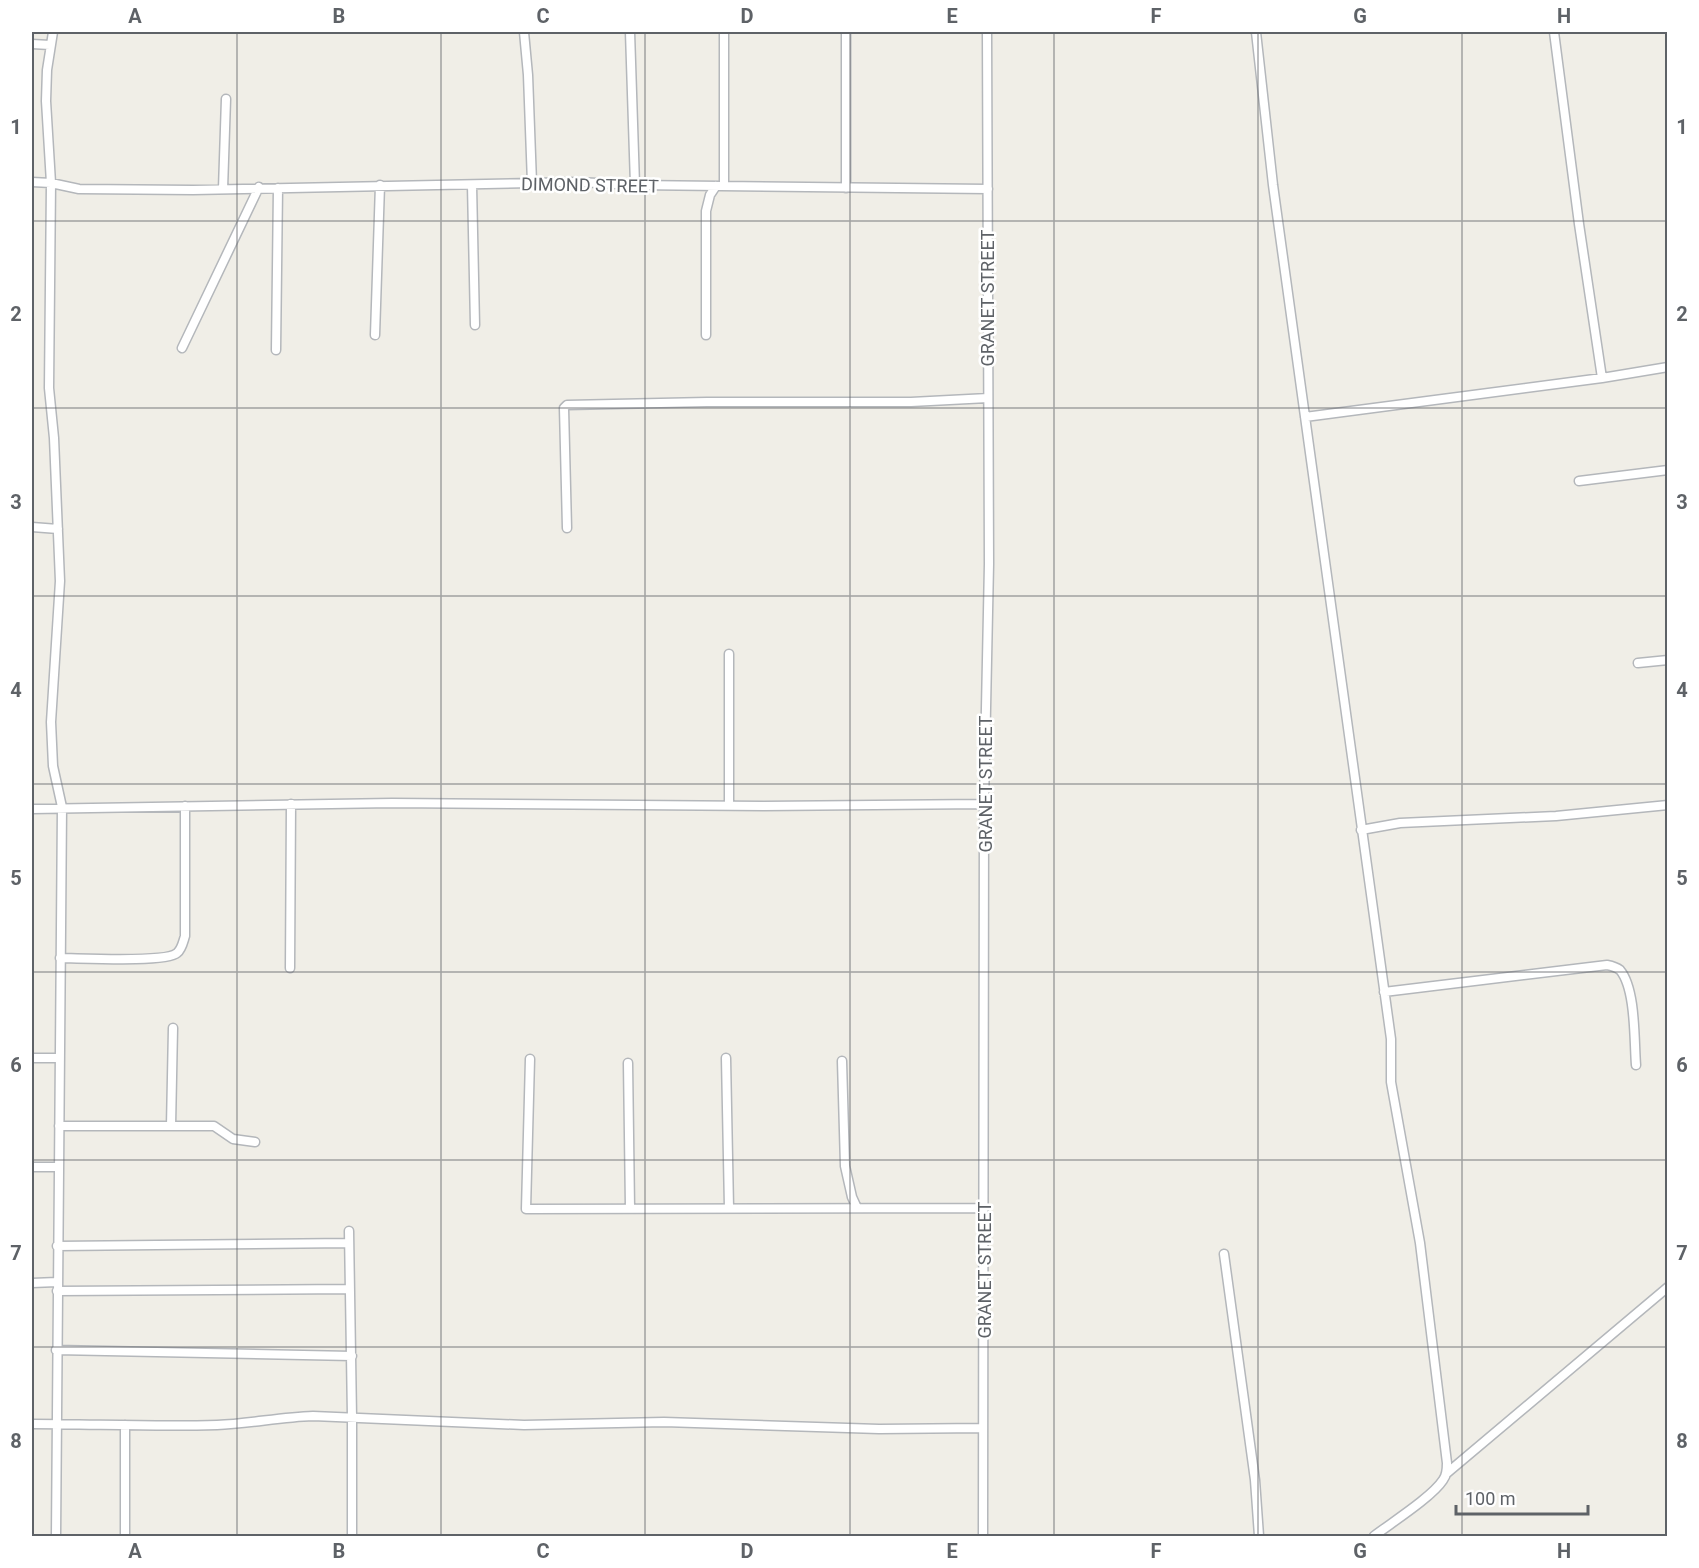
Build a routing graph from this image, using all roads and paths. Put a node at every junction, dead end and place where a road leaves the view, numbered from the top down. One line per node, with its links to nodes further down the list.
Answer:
1 (53, 32): 10 (street)
2 (524, 32): 14 (street)
3 (630, 32): 17 (street)
4 (724, 32): 18 (street)
5 (846, 32): 21 (street)
6 (987, 32): 23 (street, GRANET STREET)
7 (1256, 32): 32 (street)
8 (1554, 32): 30 (street)
9 (32, 44): 10 (street)
10 (50, 45): 13 (street)
11 (226, 99): 22 (street)
12 (32, 182): 13 (street)
13 (51, 183): 22 (street, DIMOND STREET); 37 (street)
14 (532, 183): 16 (street, DIMOND STREET); 17 (street, DIMOND STREET)
15 (380, 185): 16 (street, DIMOND STREET); 20 (street, DIMOND STREET); 25 (street)
16 (472, 185): 24 (street)
17 (634, 185): 18 (street, DIMOND STREET)
18 (720, 186): 21 (street, DIMOND STREET); 26 (street)
19 (259, 187): 20 (street, DIMOND STREET); 22 (street, DIMOND STREET); 27 (street)
20 (278, 188): 28 (street)
21 (846, 188): 23 (street, DIMOND STREET)
22 (223, 189)
23 (988, 189): 31 (street, GRANET STREET)
24 (475, 326)
25 (375, 335)
26 (706, 335)
27 (182, 348)
28 (276, 350)
29 (1668, 367): 30 (street)
30 (1602, 378): 32 (street)
31 (988, 398): 36 (street); 42 (street, GRANET STREET)
32 (1305, 417): 48 (street)
33 (1668, 470): 34 (street)
34 (1579, 481)
35 (32, 527): 37 (street)
36 (567, 528)
37 (58, 529): 46 (street)
38 (729, 654): 43 (street)
39 (1668, 660): 40 (street)
40 (1638, 663)
41 (291, 804): 43 (street); 45 (street); 50 (street)
42 (984, 804): 43 (street); 68 (street, GRANET STREET)
43 (729, 805)
44 (1668, 805): 48 (street)
45 (185, 806): 46 (street); 49 (street)
46 (62, 807): 47 (street); 49 (street)
47 (32, 808)
48 (1361, 830): 51 (street)
49 (60, 958): 54 (street)
50 (290, 968)
51 (1384, 992): 59 (street); 84 (street)
52 (173, 1028): 61 (street)
53 (32, 1058): 54 (street)
54 (59, 1058): 60 (street)
55 (726, 1058): 66 (street)
56 (530, 1059): 65 (street)
57 (842, 1061): 67 (street)
58 (628, 1063): 65 (street)
59 (1636, 1065)
60 (58, 1126): 61 (street); 64 (street)
61 (171, 1126): 62 (street)
62 (255, 1143)
63 (32, 1167): 64 (street)
64 (58, 1167): 71 (street)
65 (630, 1208): 66 (street)
66 (729, 1208): 67 (street)
67 (858, 1208): 68 (street)
68 (984, 1208): 83 (street, GRANET STREET)
69 (349, 1231): 70 (street)
70 (349, 1243): 71 (street); 76 (street)
71 (57, 1246): 74 (street)
72 (1224, 1254): 89 (street)
73 (32, 1283): 74 (street)
74 (57, 1287): 76 (street); 77 (street)
75 (1668, 1287): 84 (street)
76 (350, 1289): 78 (street)
77 (56, 1350): 78 (street); 81 (street)
78 (352, 1356): 79 (street)
79 (352, 1417): 82 (street); 83 (street); 87 (street)
80 (32, 1424): 81 (street)
81 (56, 1424): 82 (street); 85 (street)
82 (125, 1425): 86 (street)
83 (983, 1428): 88 (street, GRANET STREET)
84 (1447, 1473): 90 (street)
85 (56, 1536)
86 (125, 1536)
87 (352, 1536)
88 (983, 1536)
89 (1258, 1536)
90 (1374, 1536)

